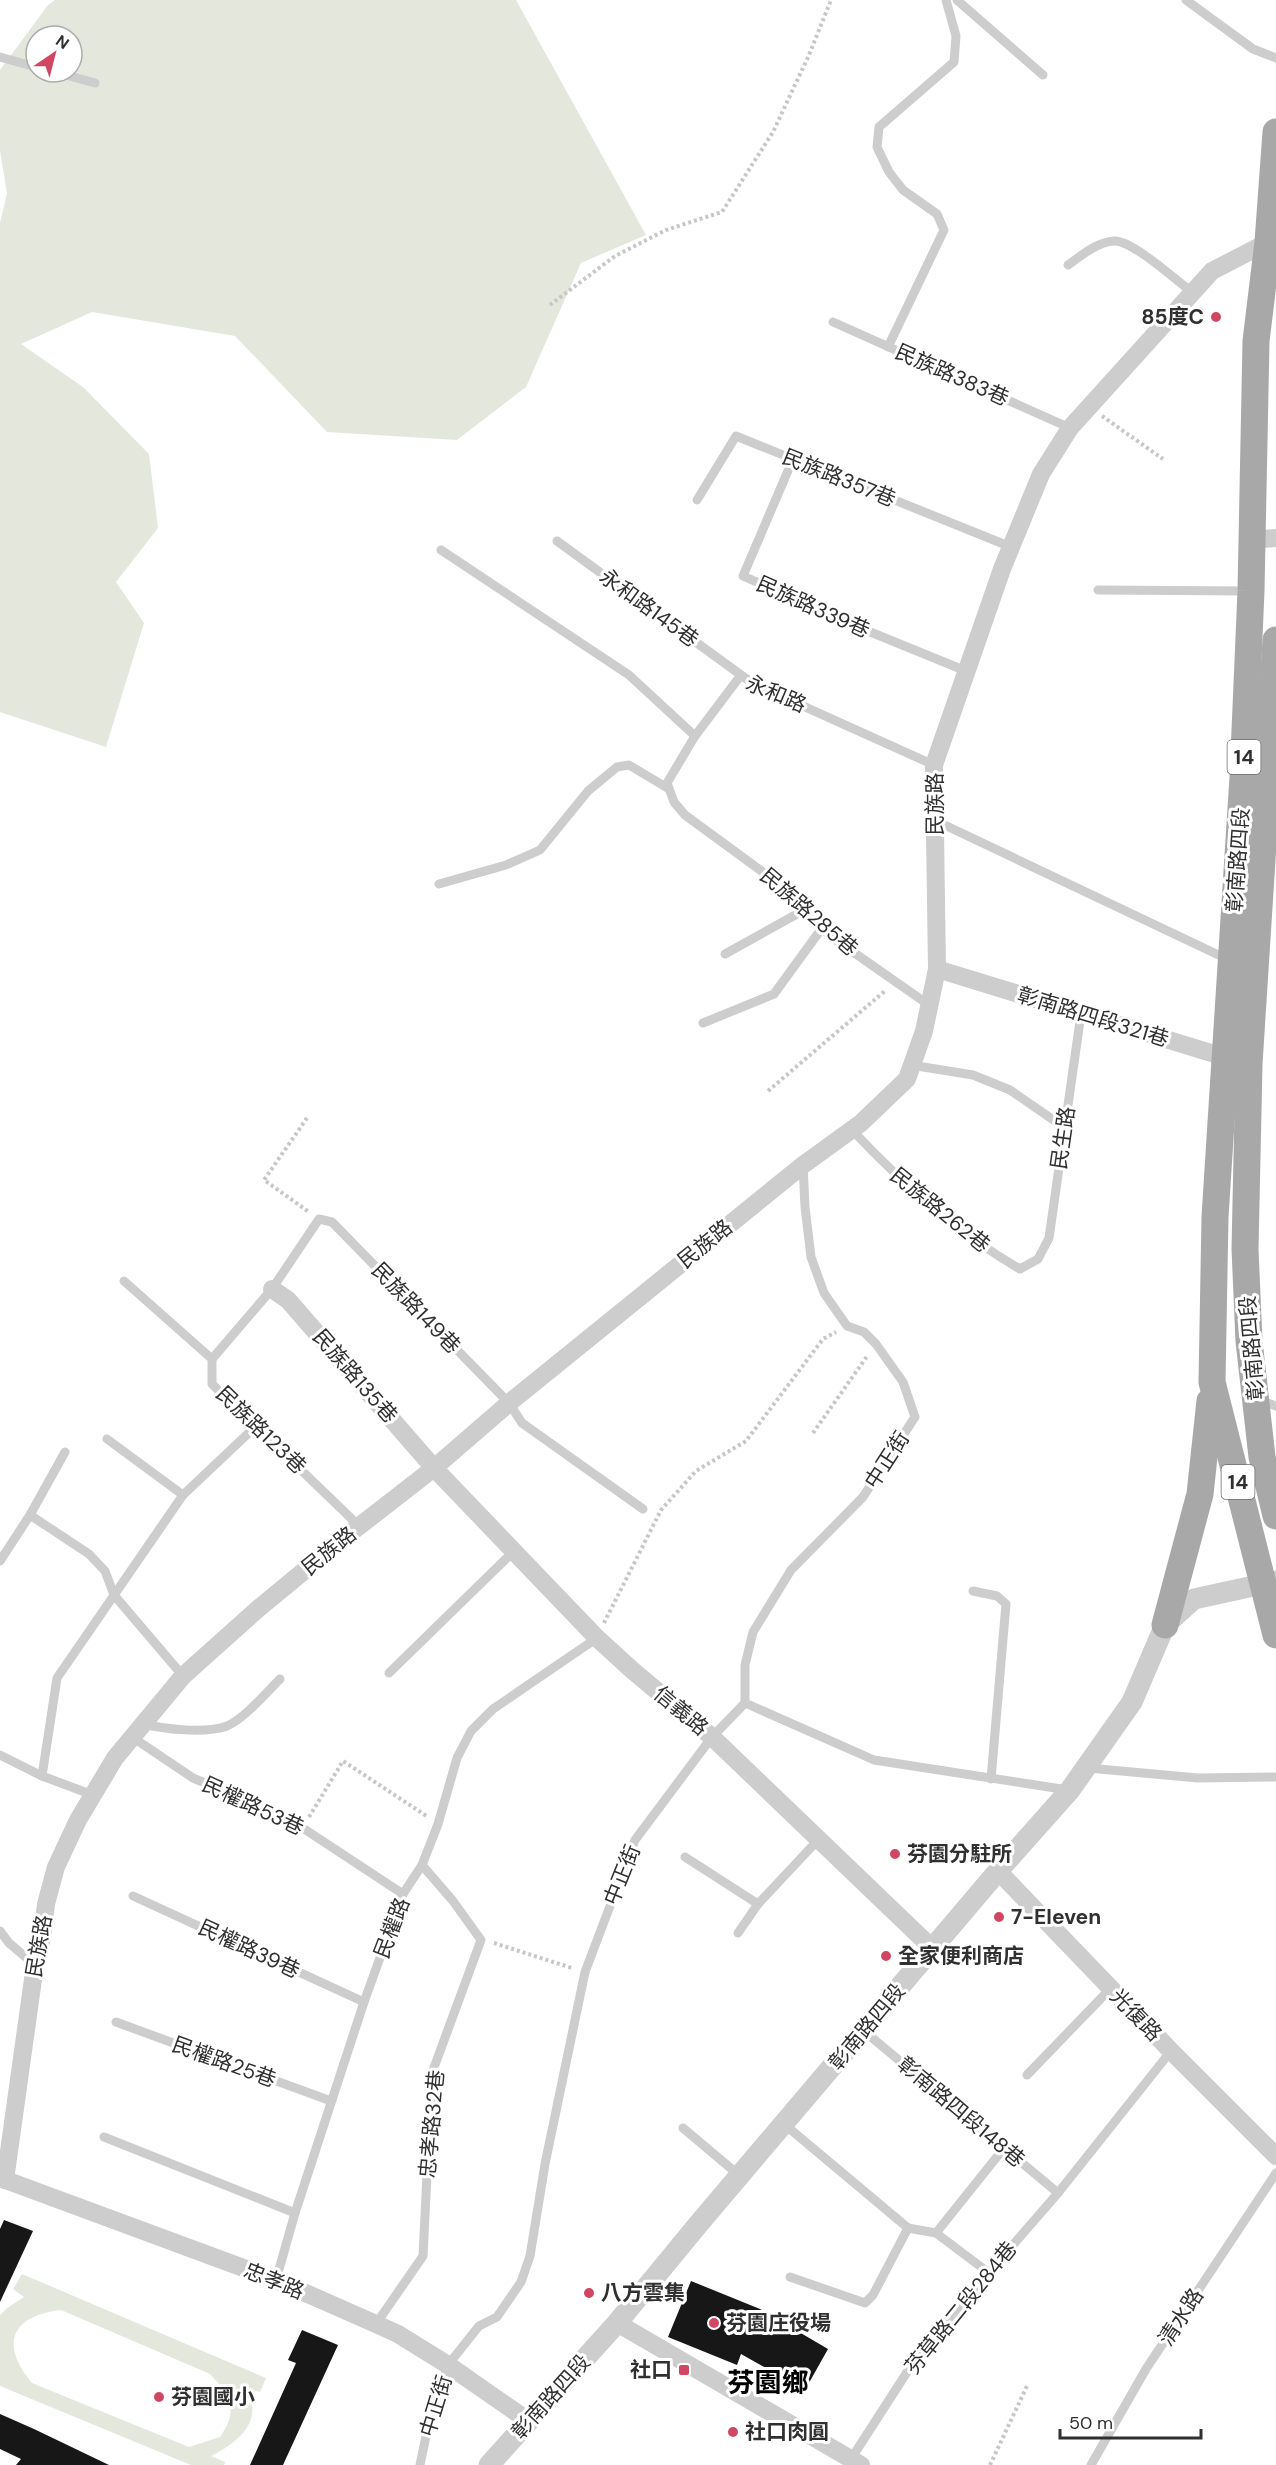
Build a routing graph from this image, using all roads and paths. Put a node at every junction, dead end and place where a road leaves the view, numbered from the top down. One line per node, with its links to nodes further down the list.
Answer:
1 (831, 0): 15 (path)
2 (946, 0): 17 (lane)
3 (957, 0): 8 (lane)
4 (1186, 0): 6 (lane)
5 (0, 57): 7 (lane)
6 (1276, 58)
7 (24, 64)
8 (1044, 75)
9 (84, 80): 10 (lane)
10 (95, 83)
11 (1276, 132): 12 (main road, 彰南路四段 / 14)
12 (1272, 241): 14 (street, 民族路); 23 (main road, 彰南路四段 / 14)
13 (1068, 265): 14 (lane)
14 (1193, 293): 18 (street, 民族路)
15 (550, 305)
16 (833, 322): 17 (lane, 民族路383巷)
17 (888, 346): 19 (lane, 民族路383巷)
18 (1089, 407): 19 (street, 民族路); 21 (path)
19 (1070, 428): 25 (street, 民族路)
20 (793, 459): 22 (lane, 民族路357巷); 25 (lane, 民族路357巷); 30 (lane, 民族路339巷)
21 (1163, 459)
22 (697, 500)
23 (1264, 539): 28 (main road, 彰南路四段 / 14)
24 (557, 541): 31 (lane, 永和路145巷)
25 (1011, 548): 30 (street, 民族路)
26 (441, 550): 34 (lane)
27 (1098, 590): 28 (lane)
28 (1251, 591): 32 (main road, 彰南路四段 / 14)
29 (1276, 640): 33 (main road, 彰南路四段 / 14)
30 (966, 671): 35 (street, 民族路)
31 (741, 675): 34 (lane, 永和路); 35 (lane, 永和路)
32 (1246, 682): 33 (street); 38 (main road, 彰南路四段 / 14)
33 (1275, 684): 38 (main road, 彰南路四段 / 14)
34 (695, 736): 36 (lane, 永和路)
35 (934, 765): 37 (street, 民族路)
36 (669, 789): 39 (lane); 40 (lane, 民族路285巷)
37 (934, 820): 43 (lane); 44 (street, 民族路)
38 (1254, 866): 43 (main road, 彰南路四段 / 14); 49 (main road, 彰南路四段 / 14)
39 (439, 884)
40 (806, 909): 41 (lane, 民族路285巷); 42 (lane)
41 (822, 928): 45 (lane, 民族路285巷); 48 (lane)
42 (725, 954)
43 (1232, 961): 49 (main road, 彰南路四段 / 14)
44 (938, 969): 46 (street, 民族路); 47 (street, 彰南路四段321巷)
45 (896, 982): 46 (lane, 民族路285巷); 51 (path)
46 (929, 1005): 50 (street, 民族路)
47 (1082, 1014): 49 (street, 彰南路四段321巷); 53 (lane, 民生路)
48 (703, 1023)
49 (1238, 1061): 63 (main road, 彰南路四段 / 14); 65 (main road, 彰南路四段 / 14)
50 (912, 1065): 53 (lane); 54 (street, 民族路)
51 (768, 1090)
52 (307, 1118): 56 (path)
53 (1065, 1128): 57 (lane, 民生路)
54 (852, 1130): 55 (street, 民族路); 57 (lane, 民族路262巷)
55 (802, 1165): 60 (lane); 64 (street, 民族路)
56 (319, 1219): 59 (lane); 64 (lane, 民族路149巷)
57 (1038, 1259)
58 (124, 1281): 62 (lane, 民族路123巷)
59 (272, 1289): 62 (lane); 70 (street, 民族路135巷)
60 (848, 1326): 61 (lane, 中正街); 83 (path)
61 (876, 1344): 67 (path); 87 (lane, 中正街)
62 (212, 1359): 66 (lane, 民族路123巷)
63 (1212, 1382): 78 (main road, 彰南路四段 / 14); 81 (main road)
64 (509, 1402): 70 (street, 民族路); 72 (lane, 民族路149巷)
65 (1266, 1403): 74 (main road, 彰南路四段 / 14)
66 (256, 1426): 71 (lane); 75 (lane, 民族路123巷)
67 (813, 1433)
68 (107, 1439): 71 (lane)
69 (65, 1452): 73 (lane)
70 (434, 1468): 75 (street, 民族路); 76 (street, 信義路)
71 (183, 1495): 80 (lane)
72 (643, 1509)
73 (30, 1515): 77 (lane); 80 (lane)
74 (1276, 1516)
75 (359, 1526): 85 (street, 民族路)
76 (514, 1551): 83 (street, 信義路); 84 (lane)
77 (0, 1562)
78 (1270, 1581): 81 (street, 彰南路四段); 82 (main road, 14)
79 (973, 1591): 94 (lane)
80 (114, 1595): 85 (lane); 92 (lane)
81 (1165, 1625): 91 (street, 彰南路四段)
82 (1276, 1635)
83 (597, 1638): 89 (street, 信義路); 97 (lane, 民權路)
84 (389, 1673)
85 (183, 1676): 88 (street, 民族路)
86 (280, 1679): 88 (lane)
87 (745, 1702): 89 (lane, 中正街); 94 (lane)
88 (138, 1730): 96 (street, 民族路); 98 (lane, 民權路53巷)
89 (712, 1737): 99 (street, 信義路); 111 (lane, 中正街)
90 (0, 1755): 92 (lane)
91 (1086, 1768): 93 (lane); 95 (street, 彰南路四段)
92 (42, 1776): 96 (lane)
93 (1276, 1777)
94 (991, 1779): 95 (lane)
95 (1070, 1790): 102 (street, 彰南路四段)
96 (93, 1794): 110 (street, 民族路)
97 (438, 1824): 98 (path); 101 (lane, 民權路)
98 (302, 1827): 103 (lane, 民權路53巷)
99 (819, 1840): 105 (lane); 109 (street, 信義路)
100 (685, 1857): 105 (lane)
101 (422, 1865): 103 (lane, 民權路); 108 (lane)
102 (998, 1871): 109 (street, 彰南路四段); 112 (street, 光復路)
103 (403, 1894): 113 (lane, 民權路)
104 (133, 1896): 113 (lane, 民權路39巷)
105 (758, 1904): 107 (lane)
106 (0, 1931): 110 (lane)
107 (738, 1933)
108 (481, 1940): 111 (path); 135 (lane, 忠孝路32巷)
109 (933, 1949): 115 (street, 彰南路四段)
110 (35, 1965): 126 (street, 民族路)
111 (585, 1972): 136 (lane, 中正街)
112 (1111, 1988): 116 (street, 光復路); 117 (lane)
113 (364, 2002): 118 (lane, 民權路)
114 (116, 2022): 118 (lane, 民權路25巷)
115 (864, 2031): 119 (street, 彰南路四段); 122 (lane, 彰南路四段148巷)
116 (1171, 2051): 123 (street, 光復路); 127 (lane, 芬草路二段284巷)
117 (1027, 2075)
118 (331, 2101): 128 (lane, 民權路)
119 (784, 2124): 125 (street, 彰南路四段); 129 (lane)
120 (683, 2128): 125 (lane)
121 (104, 2137): 128 (lane)
122 (1004, 2148): 127 (lane, 彰南路四段148巷); 130 (lane)
123 (1276, 2156)
124 (1276, 2173): 143 (lane, 清水路)
125 (740, 2176): 134 (street, 彰南路四段)
126 (3, 2179): 133 (street, 忠孝路)
127 (1058, 2193): 131 (lane, 芬草路二段284巷)
128 (295, 2213): 133 (lane, 民權路)
129 (908, 2228): 130 (lane); 132 (lane)
130 (936, 2233): 131 (lane)
131 (989, 2272): 139 (lane, 芬草路二段284巷)
132 (790, 2277)
133 (276, 2280): 135 (street, 忠孝路)
134 (617, 2323): 138 (street, 彰南路四段); 139 (street)
135 (376, 2324): 136 (street, 忠孝路)
136 (448, 2365): 138 (street, 忠孝路); 140 (lane, 中正街)
137 (1028, 2386): 142 (path)
138 (530, 2422): 141 (street, 彰南路四段)
139 (856, 2462)
140 (420, 2465)
141 (489, 2465)
142 (990, 2465)
143 (1091, 2465)

